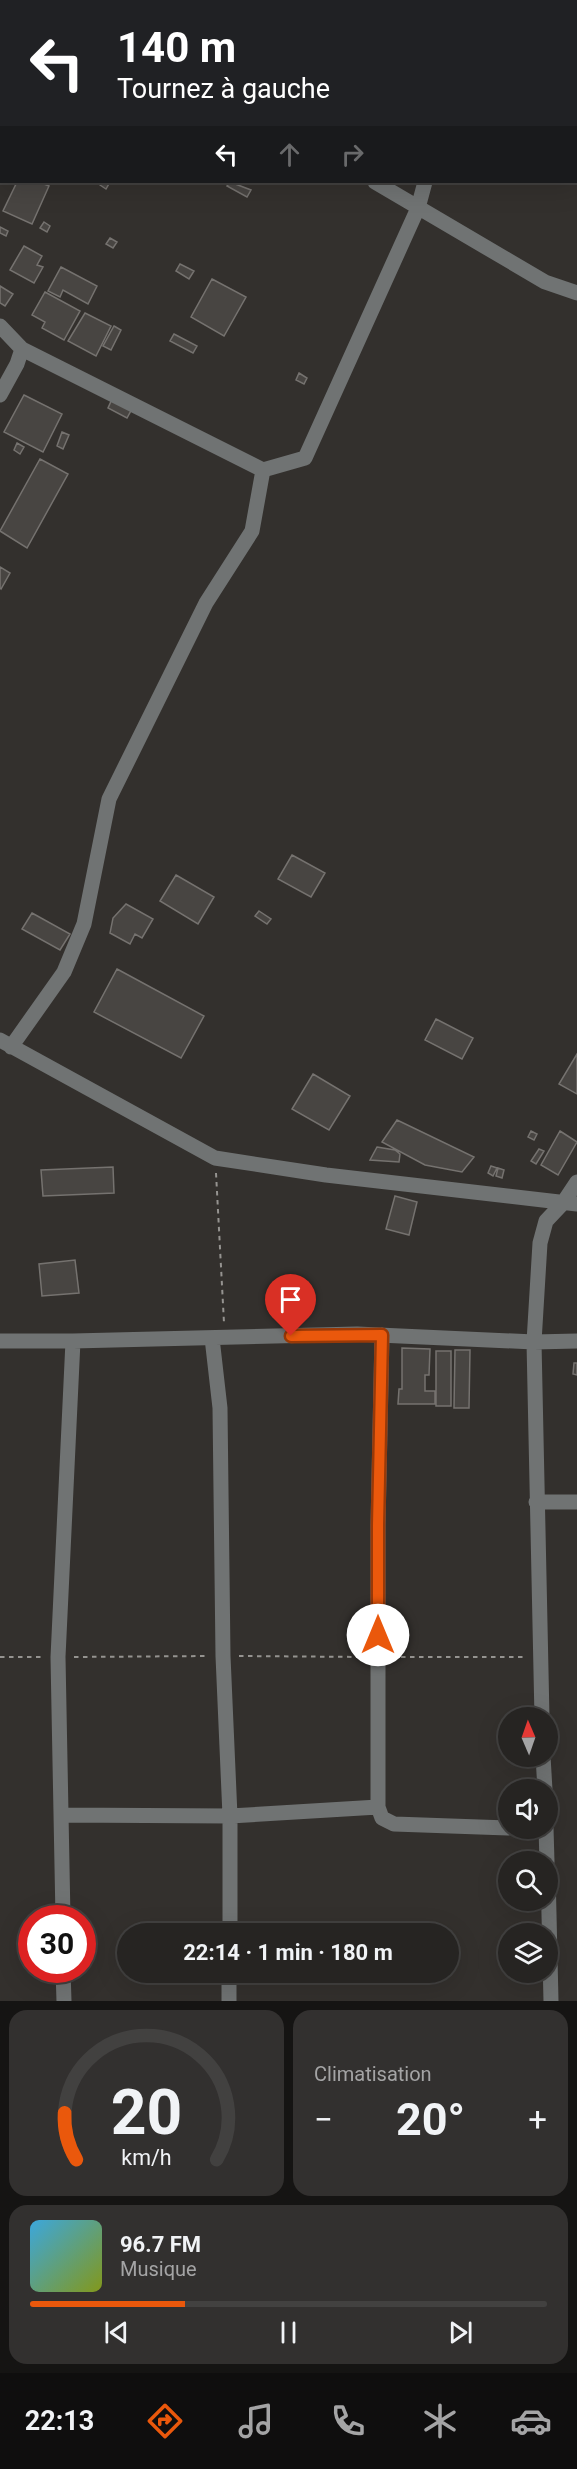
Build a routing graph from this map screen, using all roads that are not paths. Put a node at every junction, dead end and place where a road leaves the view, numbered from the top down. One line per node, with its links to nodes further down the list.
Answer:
1 (377, 183): 3 (street)
2 (425, 183): 3 (street)
3 (418, 208): 4 (street); 8 (street)
4 (577, 293)
5 (0, 326): 6 (street)
6 (22, 349): 7 (street); 8 (street)
7 (0, 395)
8 (263, 470): 9 (street)
9 (5, 1043): 11 (street)
10 (577, 1182): 11 (street)
11 (570, 1203): 17 (street)
12 (382, 1335): 13 (street); 17 (street); 21 (street)
13 (218, 1338): 15 (street); 23 (street)
14 (0, 1341): 15 (street)
15 (73, 1341): 22 (street)
16 (577, 1341): 17 (street)
17 (534, 1342): 19 (street)
18 (577, 1502): 19 (street)
19 (537, 1503): 20 (street)
20 (541, 1707)
21 (378, 1807): 23 (street); 24 (street)
22 (61, 1815): 23 (street); 25 (street)
23 (230, 1816): 27 (street)
24 (498, 1828)
25 (63, 1905)
26 (549, 1911): 32 (street)
27 (230, 1923)
28 (63, 1983): 30 (street)
29 (229, 1983): 31 (street)
30 (64, 2001)
31 (229, 2001)
32 (551, 2001)

